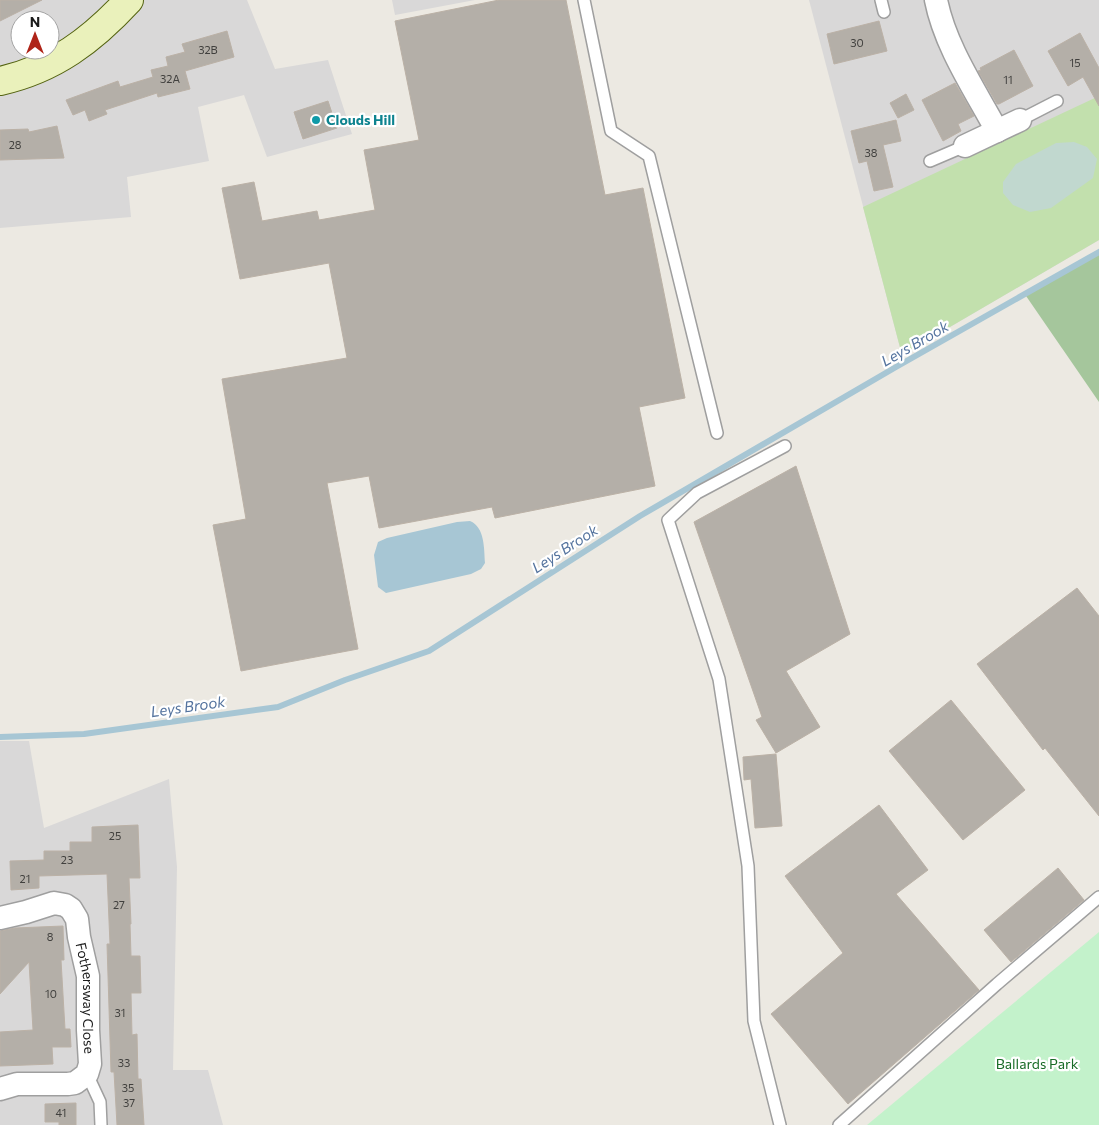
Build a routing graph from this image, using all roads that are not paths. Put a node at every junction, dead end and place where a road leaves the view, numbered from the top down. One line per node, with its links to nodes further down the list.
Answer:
1 (129, 0): 4 (main road)
2 (584, 0): 10 (lane)
3 (936, 0): 7 (street)
4 (0, 81)
5 (1057, 101): 6 (lane)
6 (1020, 120): 7 (street)
7 (996, 131): 8 (street)
8 (965, 146): 9 (lane)
9 (930, 161)
10 (717, 433)
11 (785, 446): 17 (lane)
12 (1099, 897): 18 (lane)
13 (0, 918): 14 (street, Fothersway Close)
14 (87, 1074): 15 (street, Fothersway Close); 16 (lane)
15 (0, 1089)
16 (102, 1125)
17 (780, 1125)
18 (839, 1125)

